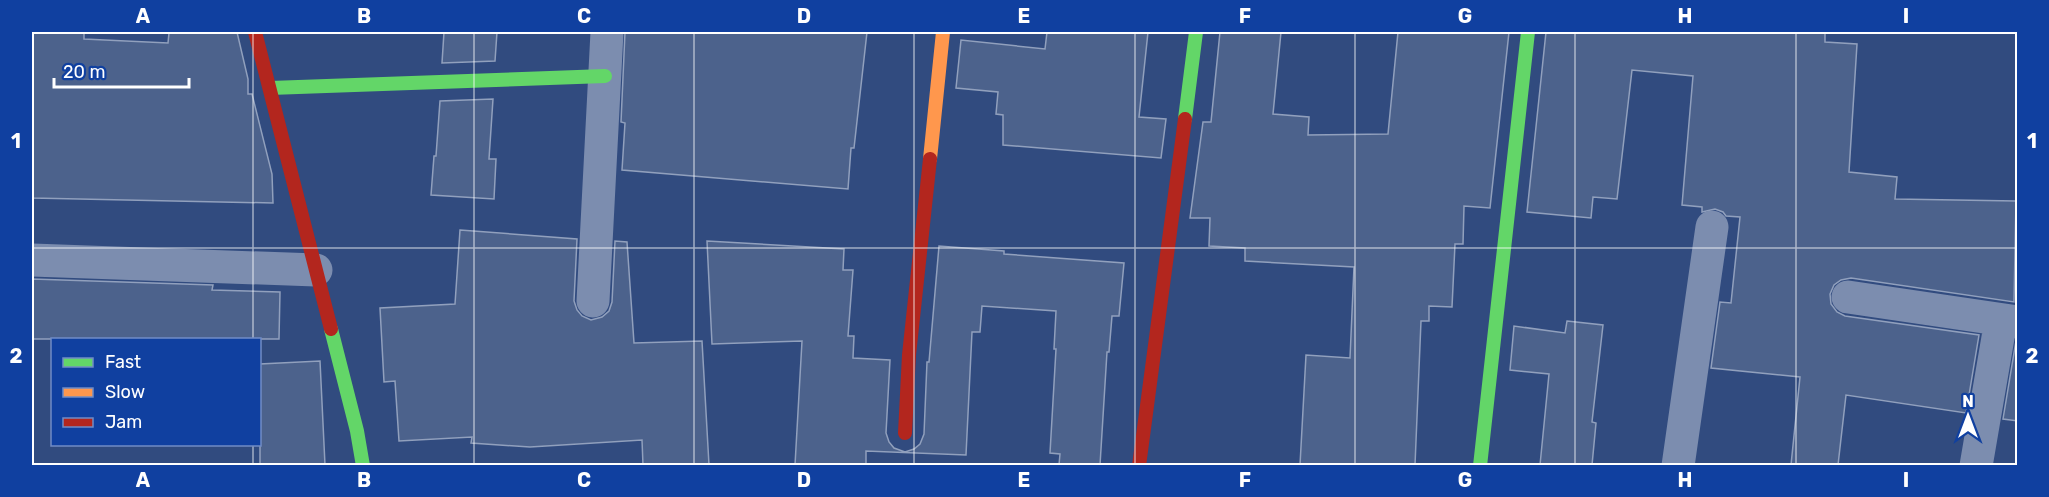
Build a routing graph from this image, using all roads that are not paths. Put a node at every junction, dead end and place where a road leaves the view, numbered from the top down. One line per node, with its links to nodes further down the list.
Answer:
1 (255, 32): 7 (street)
2 (607, 32): 6 (street)
3 (943, 32): 14 (street)
4 (1196, 32): 16 (street)
5 (1528, 32): 17 (street)
6 (605, 76): 7 (street); 12 (street)
7 (270, 88): 10 (street)
8 (1712, 227): 18 (street)
9 (32, 260): 10 (street)
10 (316, 270): 15 (street)
11 (1848, 297): 13 (street)
12 (593, 301)
13 (2009, 321): 19 (street)
14 (905, 433)
15 (363, 465)
16 (1139, 465)
17 (1480, 465)
18 (1678, 465)
19 (1976, 465)

